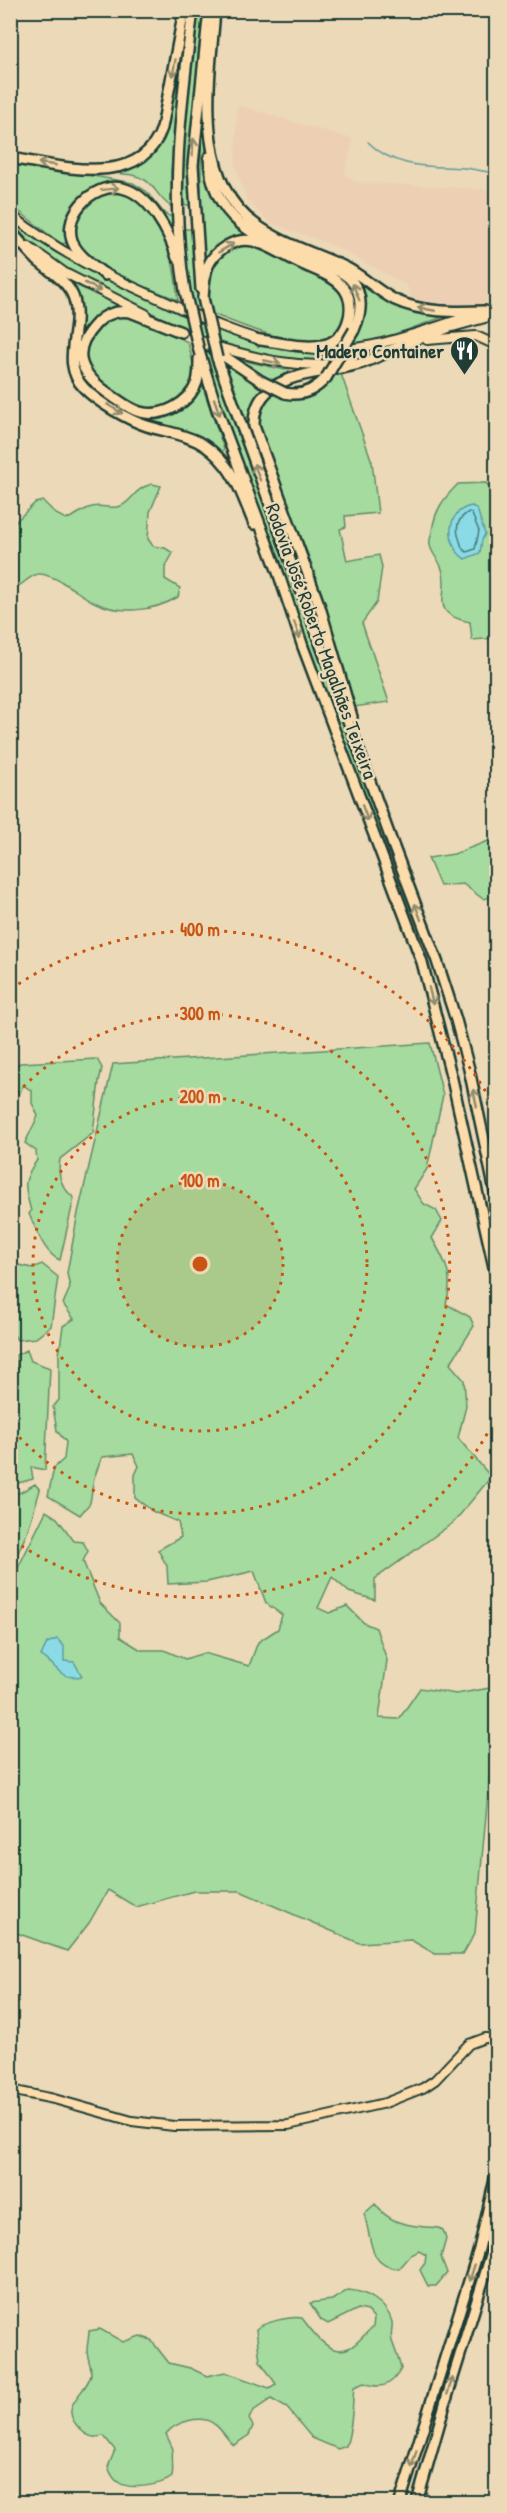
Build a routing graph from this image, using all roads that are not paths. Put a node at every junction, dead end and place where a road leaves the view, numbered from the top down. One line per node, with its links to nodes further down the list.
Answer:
1 (184, 10): 6 (highway, one-way to 6)
2 (193, 10): 10 (highway, Rodovia José Roberto Magalhães Teixeira)
3 (210, 10): 11 (highway, Rodovia José Roberto Magalhães Teixeira, one-way to 3)
4 (215, 10): 5 (highway)
5 (209, 110): 13 (highway, one-way to 5); 19 (highway, one-way to 5, bridge)
6 (10, 158)
7 (10, 214): 9 (main road)
8 (10, 230): 15 (main road, one-way to 15); 21 (highway, one-way to 21)
9 (105, 275): 10 (highway, one-way to 10); 16 (main road)
10 (185, 288): 19 (highway, Rodovia José Roberto Magalhães Teixeira, bridge)
11 (203, 298): 16 (highway, one-way to 16); 22 (highway, Rodovia José Roberto Magalhães Teixeira, one-way to 11, bridge)
12 (496, 309): 13 (main road)
13 (485, 312): 16 (main road)
14 (496, 315): 17 (main road)
15 (182, 332): 19 (main road); 19 (highway)
16 (260, 340)
17 (413, 342): 18 (main road); 20 (main road)
18 (496, 345)
19 (201, 346): 20 (main road, one-way to 20); 21 (highway, Rodovia José Roberto Magalhães Teixeira, one-way to 21)
20 (394, 349): 22 (highway)
21 (285, 595): 24 (highway, Rodovia José Roberto Magalhães Teixeira, one-way to 24)
22 (370, 783): 23 (highway, Rodovia José Roberto Magalhães Teixeira, one-way to 22)
23 (496, 1196)
24 (496, 1276)
25 (496, 2038): 26 (main road)
26 (10, 2090)
27 (496, 2175): 29 (highway, one-way to 29)
28 (496, 2239): 30 (highway, one-way to 28)
29 (400, 2502)
30 (417, 2502)

